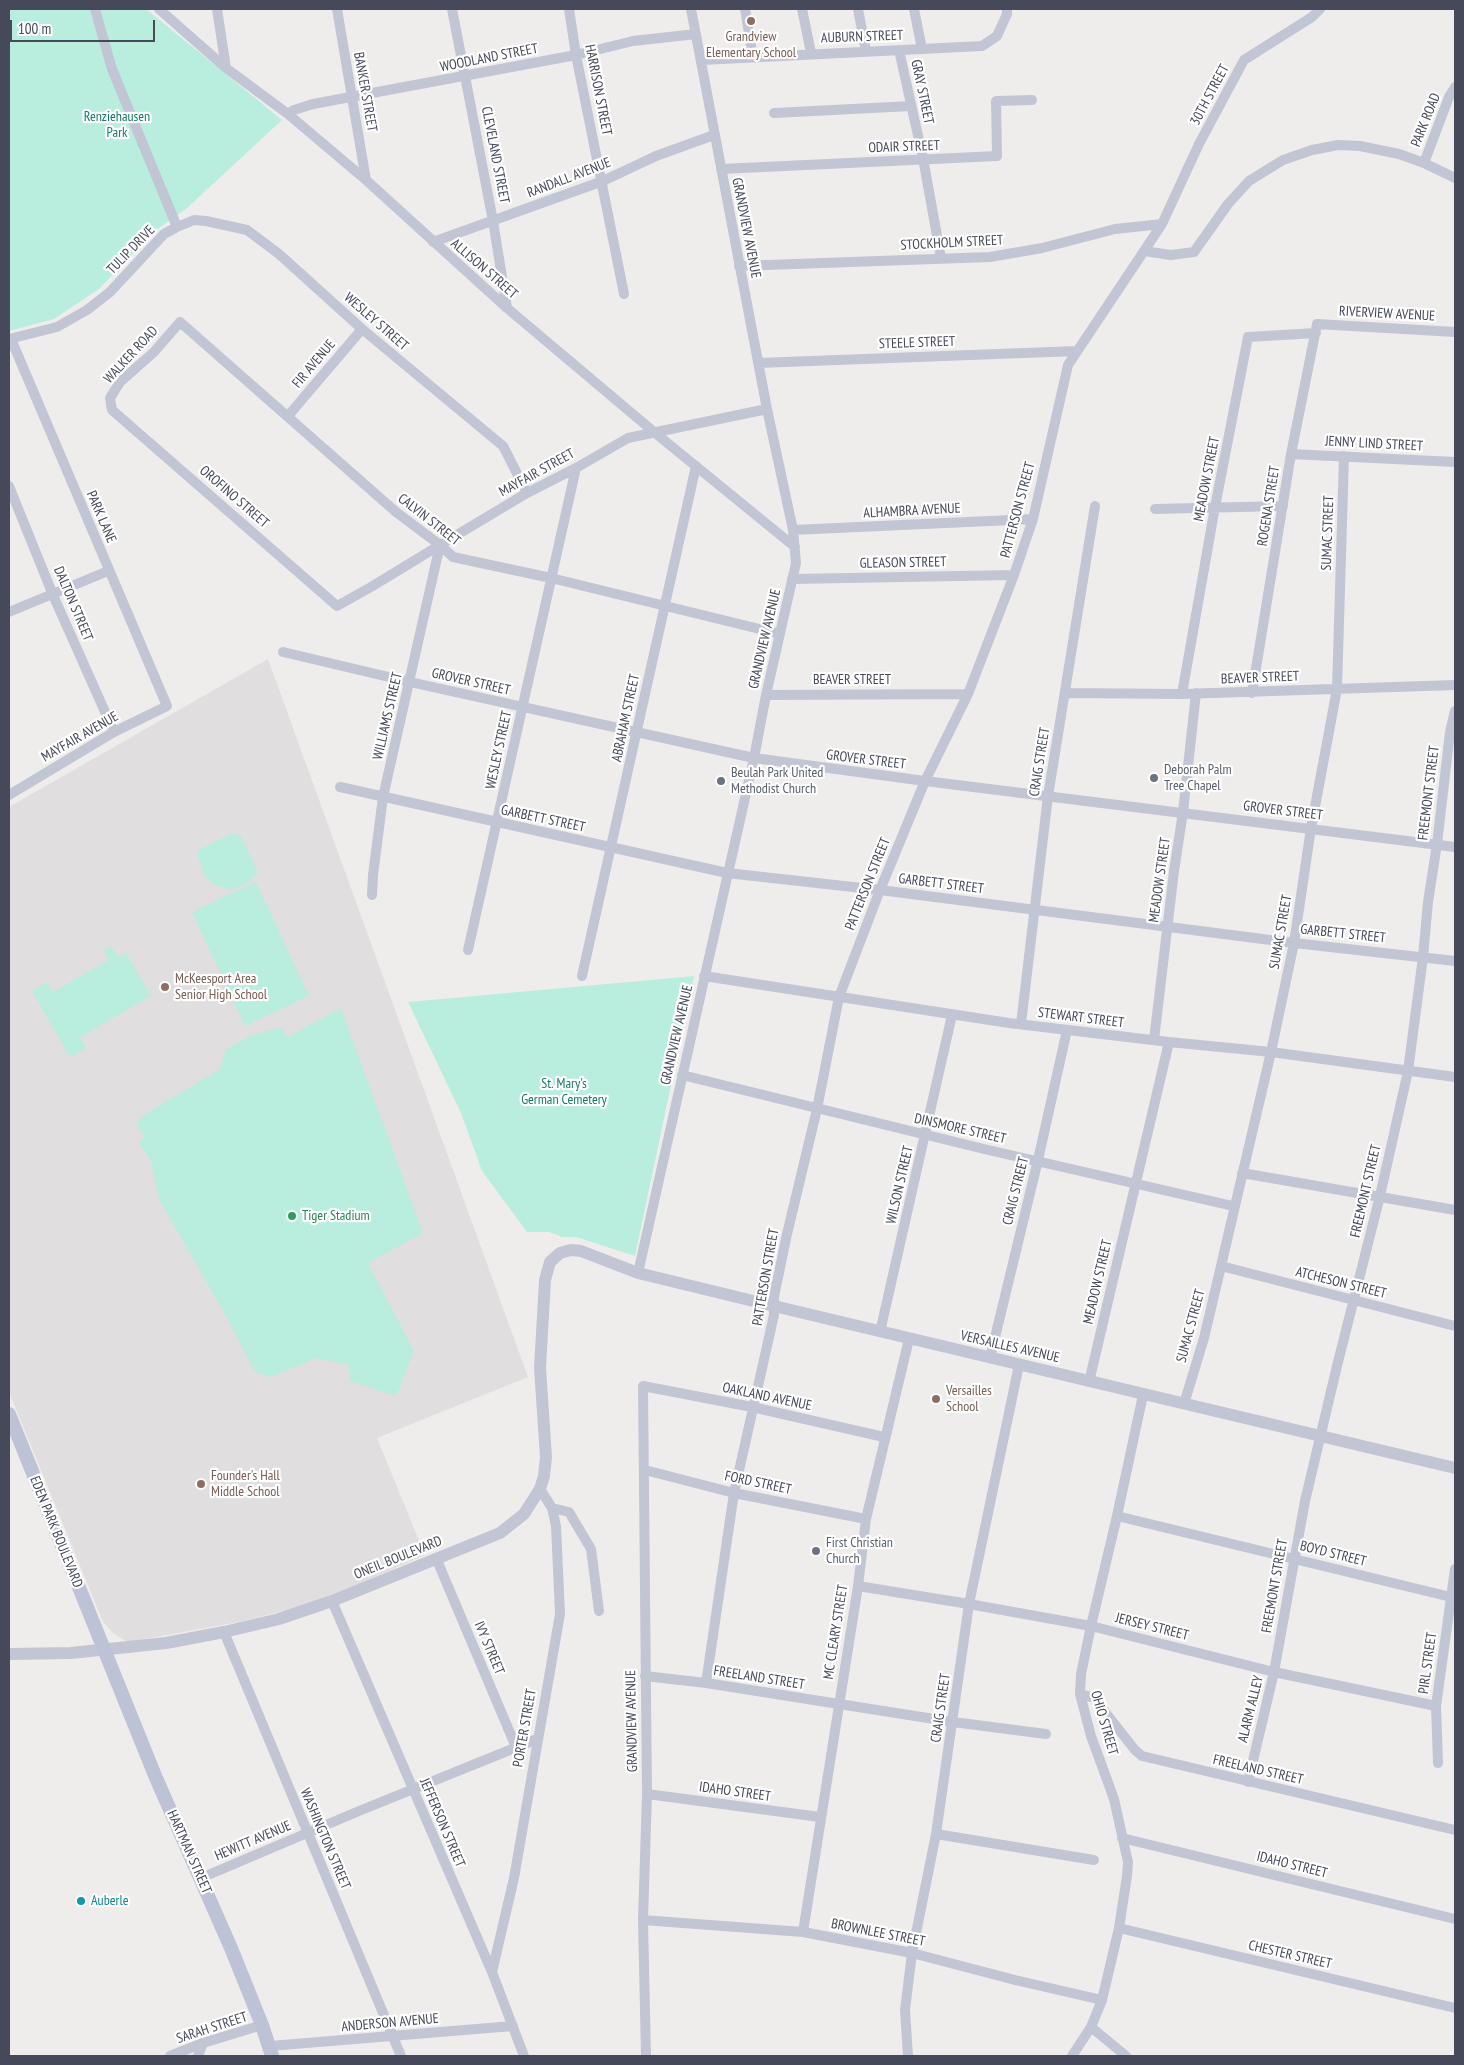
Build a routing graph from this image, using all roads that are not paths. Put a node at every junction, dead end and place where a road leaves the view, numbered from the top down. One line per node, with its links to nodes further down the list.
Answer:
1 (95, 9): 40 (street, TULIP DRIVE)
2 (158, 9): 22 (street, ALLISON STREET)
3 (217, 9): 22 (street)
4 (337, 9): 25 (street, BANKER STREET)
5 (452, 9): 23 (street, CLEVELAND STREET)
6 (569, 9): 19 (street, HARRISON STREET)
7 (692, 9): 14 (street, GRANDVIEW AVENUE)
8 (745, 9): 20 (street)
9 (802, 9): 18 (street)
10 (858, 9): 17 (street)
11 (914, 9): 15 (street)
12 (1320, 9): 31 (street, 30TH STREET)
13 (1007, 12): 15 (street, AUBURN STREET)
14 (696, 34): 19 (street, WOODLAND STREET); 21 (street, GRANDVIEW AVENUE)
15 (922, 49): 16 (street, AUBURN STREET)
16 (899, 50): 17 (street, AUBURN STREET); 27 (street, GRAY STREET)
17 (866, 51): 18 (street, AUBURN STREET)
18 (810, 53): 20 (street, AUBURN STREET)
19 (576, 55): 23 (street, WOODLAND STREET); 37 (street, HARRISON STREET)
20 (753, 56): 21 (street, AUBURN STREET)
21 (702, 60): 30 (street, GRANDVIEW AVENUE)
22 (226, 68): 28 (street, ALLISON STREET)
23 (466, 76): 25 (street, WOODLAND STREET); 38 (street, CLEVELAND STREET)
24 (1455, 87): 33 (street, PARK ROAD)
25 (352, 96): 28 (street, WOODLAND STREET); 36 (street, BANKER STREET)
26 (1032, 100): 32 (street, ODAIR STREET)
27 (911, 106): 29 (street); 32 (street, GRAY STREET)
28 (288, 114): 36 (street, ALLISON STREET)
29 (774, 114)
30 (714, 135): 34 (street, GRANDVIEW AVENUE); 37 (street, RANDALL AVENUE)
31 (1199, 144): 39 (street, PATTERSON STREET)
32 (923, 158): 34 (street, ODAIR STREET); 43 (street, GRAY STREET)
33 (1424, 163): 35 (street); 42 (street)
34 (721, 169): 44 (street, GRANDVIEW AVENUE)
35 (1455, 178)
36 (366, 180): 41 (street, ALLISON STREET)
37 (603, 181): 38 (street, RANDALL AVENUE); 45 (street, HARRISON STREET)
38 (493, 221): 41 (street, RANDALL AVENUE); 46 (street, CLEVELAND STREET)
39 (1162, 224): 42 (street, PATTERSON STREET); 43 (street, STOCKHOLM STREET)
40 (177, 227): 49 (street, WESLEY STREET); 51 (street, TULIP DRIVE)
41 (433, 242): 46 (street, ALLISON STREET)
42 (1144, 251): 52 (street, PATTERSON STREET)
43 (941, 258): 44 (street, STOCKHOLM STREET)
44 (739, 266): 53 (street, GRANDVIEW AVENUE)
45 (624, 294)
46 (507, 308): 57 (street, ALLISON STREET)
47 (180, 322): 55 (street, WALKER ROAD); 56 (street, CALVIN STREET)
48 (1317, 328): 50 (street, RIVERVIEW AVENUE); 58 (street, ROGENA STREET); 67 (street, MEADOW STREET)
49 (362, 329): 56 (street, FIR AVENUE); 64 (street, WESLEY STREET)
50 (1455, 332)
51 (10, 339): 73 (street, PARK LANE)
52 (1077, 351): 53 (street, STEELE STREET); 69 (street, PATTERSON STREET)
53 (758, 363): 54 (street, GRANDVIEW AVENUE)
54 (767, 409): 57 (street, MAYFAIR STREET); 70 (street, GRANDVIEW AVENUE)
55 (112, 410): 79 (street, OROFINO STREET)
56 (288, 416): 71 (street, CALVIN STREET)
57 (654, 432): 61 (street, ALLISON STREET); 62 (street, MAYFAIR STREET)
58 (1291, 454): 59 (street, JENNY LIND STREET); 66 (street, ROGENA STREET)
59 (1344, 456): 60 (street, JENNY LIND STREET); 85 (street, SUMAC STREET)
60 (1455, 462)
61 (696, 466): 72 (street, ALLISON STREET); 78 (street, ABRAHAM STREET)
62 (576, 468): 64 (street, MAYFAIR STREET); 75 (street, WESLEY STREET)
63 (9, 486): 77 (street, DALTON STREET)
64 (527, 493): 71 (street, MAYFAIR STREET)
65 (1095, 506): 86 (street, CRAIG STREET)
66 (1283, 506): 67 (street); 88 (street, ROGENA STREET)
67 (1215, 507): 68 (street); 90 (street, MEADOW STREET)
68 (1154, 509)
69 (1033, 519): 70 (street, ALHAMBRA AVENUE); 74 (street, PATTERSON STREET)
70 (793, 530): 72 (street, GRANDVIEW AVENUE)
71 (440, 545): 75 (street, CALVIN STREET); 79 (street, MAYFAIR STREET); 83 (street, WILLIAMS STREET)
72 (795, 547): 76 (street, GRANDVIEW AVENUE)
73 (108, 571): 77 (street); 92 (street, PARK LANE)
74 (1014, 575): 76 (street, GLEASON STREET); 89 (street, PATTERSON STREET)
75 (551, 578): 78 (street, CALVIN STREET); 93 (street, WESLEY STREET)
76 (792, 579): 81 (street, GRANDVIEW AVENUE)
77 (53, 595): 80 (street); 95 (street, DALTON STREET)
78 (664, 605): 81 (street, CALVIN STREET); 96 (street, ABRAHAM STREET)
79 (337, 606)
80 (9, 612)
81 (780, 634): 91 (street, GRANDVIEW AVENUE)
82 (282, 652): 83 (street, GROVER STREET)
83 (410, 682): 93 (street, GROVER STREET); 103 (street, WILLIAMS STREET)
84 (1455, 685): 85 (street, BEAVER STREET)
85 (1336, 689): 88 (street, BEAVER STREET); 106 (street, SUMAC STREET)
86 (1065, 693): 90 (street, BEAVER STREET); 102 (street, CRAIG STREET)
87 (1196, 693): 88 (street, BEAVER STREET); 90 (street, BEAVER STREET); 104 (street, MEADOW STREET)
88 (1252, 693)
89 (968, 694): 91 (street, BEAVER STREET); 99 (street, PATTERSON STREET)
90 (1182, 694)
91 (766, 695): 98 (street, GRANDVIEW AVENUE)
92 (167, 706): 95 (street, MAYFAIR AVENUE)
93 (522, 707): 96 (street, GROVER STREET); 105 (street, WESLEY STREET)
94 (1455, 711): 97 (street, FREEMONT STREET)
95 (114, 732): 101 (street, MAYFAIR AVENUE)
96 (637, 732): 98 (street, GROVER STREET); 109 (street, ABRAHAM STREET)
97 (1453, 732): 107 (street, FREEMONT STREET)
98 (754, 758): 99 (street, GROVER STREET); 110 (street, GRANDVIEW AVENUE)
99 (926, 782): 102 (street, GROVER STREET); 111 (street, PATTERSON STREET)
100 (340, 788): 103 (street, GARBETT STREET)
101 (9, 794)
102 (1048, 796): 104 (street, GROVER STREET); 113 (street, CRAIG STREET)
103 (384, 797): 105 (street, GARBETT STREET); 112 (street, WILLIAMS STREET)
104 (1183, 812): 106 (street, GROVER STREET); 114 (street, MEADOW STREET)
105 (497, 823): 109 (street, GARBETT STREET); 116 (street, WESLEY STREET)
106 (1312, 828): 107 (street, GROVER STREET); 115 (street, SUMAC STREET)
107 (1437, 844): 108 (street, GROVER STREET); 117 (street, FREEMONT STREET)
108 (1455, 847)
109 (611, 848): 110 (street, GARBETT STREET); 119 (street, ABRAHAM STREET)
110 (727, 874): 111 (street, GARBETT STREET); 120 (street, GRANDVIEW AVENUE)
111 (880, 890): 113 (street, GARBETT STREET); 121 (street, PATTERSON STREET)
112 (372, 895)
113 (1036, 910): 114 (street, GARBETT STREET); 123 (street, CRAIG STREET)
114 (1167, 926): 115 (street, GARBETT STREET); 125 (street, MEADOW STREET)
115 (1294, 943): 117 (street, GARBETT STREET); 127 (street, SUMAC STREET)
116 (468, 950)
117 (1423, 957): 118 (street, GARBETT STREET); 128 (street, FREEMONT STREET)
118 (1455, 962)
119 (582, 976)
120 (704, 976): 121 (street, STEWART STREET); 129 (street, GRANDVIEW AVENUE)
121 (839, 996): 122 (street, STEWART STREET); 131 (street, PATTERSON STREET)
122 (952, 1015): 123 (street, STEWART STREET); 132 (street, WILSON STREET)
123 (1021, 1024): 124 (street, STEWART STREET)
124 (1067, 1030): 125 (street, STEWART STREET); 133 (street, CRAIG STREET)
125 (1154, 1040): 126 (street, STEWART STREET)
126 (1169, 1042): 127 (street, STEWART STREET); 135 (street, MEADOW STREET)
127 (1271, 1052): 128 (street, STEWART STREET); 134 (street, SUMAC STREET)
128 (1408, 1070): 130 (street, STEWART STREET); 136 (street, FREEMONT STREET)
129 (682, 1075): 131 (street, DINSMORE STREET); 141 (street, GRANDVIEW AVENUE)
130 (1455, 1077)
131 (817, 1109): 132 (street, DINSMORE STREET); 143 (street, PATTERSON STREET)
132 (926, 1135): 133 (street, DINSMORE STREET); 145 (street, WILSON STREET)
133 (1038, 1160): 135 (street, DINSMORE STREET); 147 (street, CRAIG STREET)
134 (1242, 1173): 136 (street); 137 (street, SUMAC STREET)
135 (1136, 1182): 137 (street, DINSMORE STREET); 149 (street, MEADOW STREET)
136 (1380, 1196): 138 (street); 142 (street, FREEMONT STREET)
137 (1234, 1206): 140 (street, SUMAC STREET)
138 (1455, 1210)
139 (560, 1253): 141 (street, VERSAILLES AVENUE); 159 (street, ONEIL BOULEVARD)
140 (1221, 1266): 142 (street, ATCHESON STREET); 152 (street, SUMAC STREET)
141 (638, 1273): 143 (street, VERSAILLES AVENUE)
142 (1353, 1301): 144 (street, ATCHESON STREET); 155 (street, FREEMONT STREET)
143 (774, 1306): 145 (street, VERSAILLES AVENUE); 153 (street, PATTERSON STREET)
144 (1455, 1326)
145 (880, 1332): 146 (street, VERSAILLES AVENUE)
146 (909, 1339): 147 (street, VERSAILLES AVENUE); 156 (street, MC CLEARY STREET)
147 (990, 1358): 148 (street, VERSAILLES AVENUE)
148 (1020, 1365): 149 (street, VERSAILLES AVENUE); 170 (street, CRAIG STREET)
149 (1089, 1382): 151 (street, VERSAILLES AVENUE)
150 (643, 1386): 153 (street, OAKLAND AVENUE); 158 (street, GRANDVIEW AVENUE)
151 (1144, 1395): 152 (street, VERSAILLES AVENUE); 162 (street, OHIO STREET)
152 (1184, 1404): 155 (street, VERSAILLES AVENUE)
153 (752, 1407): 156 (street, OAKLAND AVENUE); 160 (street, PATTERSON STREET)
154 (9, 1414): 174 (main road, EDEN PARK BOULEVARD)
155 (1320, 1436): 157 (street, VERSAILLES AVENUE); 165 (street, FREEMONT STREET)
156 (884, 1437): 163 (street, MC CLEARY STREET)
157 (1455, 1468)
158 (645, 1470): 160 (street, FORD STREET); 177 (street, GRANDVIEW AVENUE)
159 (540, 1489): 161 (street, PORTER STREET); 164 (street, ONEIL BOULEVARD)
160 (734, 1493): 163 (street, FORD STREET); 178 (street, PATTERSON STREET)
161 (552, 1508): 171 (street); 184 (street, PORTER STREET)
162 (1117, 1516): 165 (street, BOYD STREET); 172 (street, OHIO STREET)
163 (866, 1520): 167 (street, MC CLEARY STREET)
164 (436, 1558): 169 (street, ONEIL BOULEVARD); 185 (street, IVY STREET)
165 (1293, 1558): 168 (street, BOYD STREET); 176 (street, FREEMONT STREET)
166 (1455, 1568): 168 (street, PIRL STREET)
167 (858, 1586): 170 (street, JERSEY STREET); 180 (street, MC CLEARY STREET)
168 (1453, 1597): 181 (street, PIRL STREET)
169 (332, 1601): 173 (street, ONEIL BOULEVARD); 188 (street, JEFFERSON STREET)
170 (969, 1604): 172 (street, JERSEY STREET); 182 (street, CRAIG STREET)
171 (599, 1611)
172 (1091, 1626): 176 (street, JERSEY STREET); 179 (street, OHIO STREET)
173 (224, 1632): 174 (street, ONEIL BOULEVARD); 192 (street, WASHINGTON STREET)
174 (104, 1649): 175 (street, ONEIL BOULEVARD); 196 (main road, HARTMAN STREET)
175 (9, 1654)
176 (1274, 1672): 181 (street, JERSEY STREET); 187 (street, ALARM ALLEY)
177 (645, 1676): 178 (street, FREELAND STREET); 189 (street, GRANDVIEW AVENUE)
178 (706, 1683): 180 (street, FREELAND STREET)
179 (1080, 1694): 187 (street, FREELAND STREET); 194 (street, OHIO STREET)
180 (838, 1704): 182 (street, FREELAND STREET); 190 (street, MC CLEARY STREET)
181 (1436, 1706): 186 (street, PIRL STREET)
182 (953, 1722): 183 (street, FREELAND STREET); 193 (street, CRAIG STREET)
183 (1046, 1734)
184 (537, 1739): 185 (street, HEWITT AVENUE); 202 (street, PORTER STREET)
185 (516, 1748): 188 (street, HEWITT AVENUE)
186 (1438, 1763)
187 (1248, 1782): 191 (street, FREELAND STREET)
188 (412, 1789): 192 (street, HEWITT AVENUE); 202 (street, JEFFERSON STREET)
189 (647, 1794): 190 (street, IDAHO STREET); 198 (street, GRANDVIEW AVENUE)
190 (820, 1817): 200 (street, MC CLEARY STREET)
191 (1455, 1830)
192 (307, 1833): 196 (street, HEWITT AVENUE); 208 (street, WASHINGTON STREET)
193 (936, 1834): 195 (street); 201 (street, CRAIG STREET)
194 (1122, 1838): 197 (street, IDAHO STREET); 199 (street, OHIO STREET)
195 (1094, 1860)
196 (201, 1878): 205 (main road, HARTMAN STREET)
197 (1455, 1919)
198 (643, 1920): 200 (street, BROWNLEE STREET); 215 (street, GRANDVIEW AVENUE)
199 (1119, 1928): 203 (street, OHIO STREET); 204 (street, CHESTER STREET)
200 (803, 1932): 201 (street, BROWNLEE STREET)
201 (912, 1952): 203 (street, BROWNLEE STREET); 216 (street, CRAIG STREET)
202 (492, 1972): 206 (street, JEFFERSON STREET)
203 (1102, 2000): 207 (street, OHIO STREET)
204 (1455, 2008)
205 (262, 2025): 209 (street, SARAH STREET); 210 (main road, HARTMAN STREET)
206 (513, 2026): 208 (street, ANDERSON AVENUE); 214 (street, JEFFERSON STREET)
207 (1091, 2027): 217 (street, OHIO STREET); 218 (street)
208 (394, 2037): 210 (street, ANDERSON AVENUE); 213 (street, WASHINGTON STREET)
209 (203, 2043): 211 (street, SARAH STREET); 212 (street)
210 (271, 2051)
211 (170, 2056)
212 (198, 2056)
213 (401, 2056)
214 (524, 2056)
215 (646, 2056)
216 (908, 2056)
217 (1072, 2056)
218 (1126, 2056)

